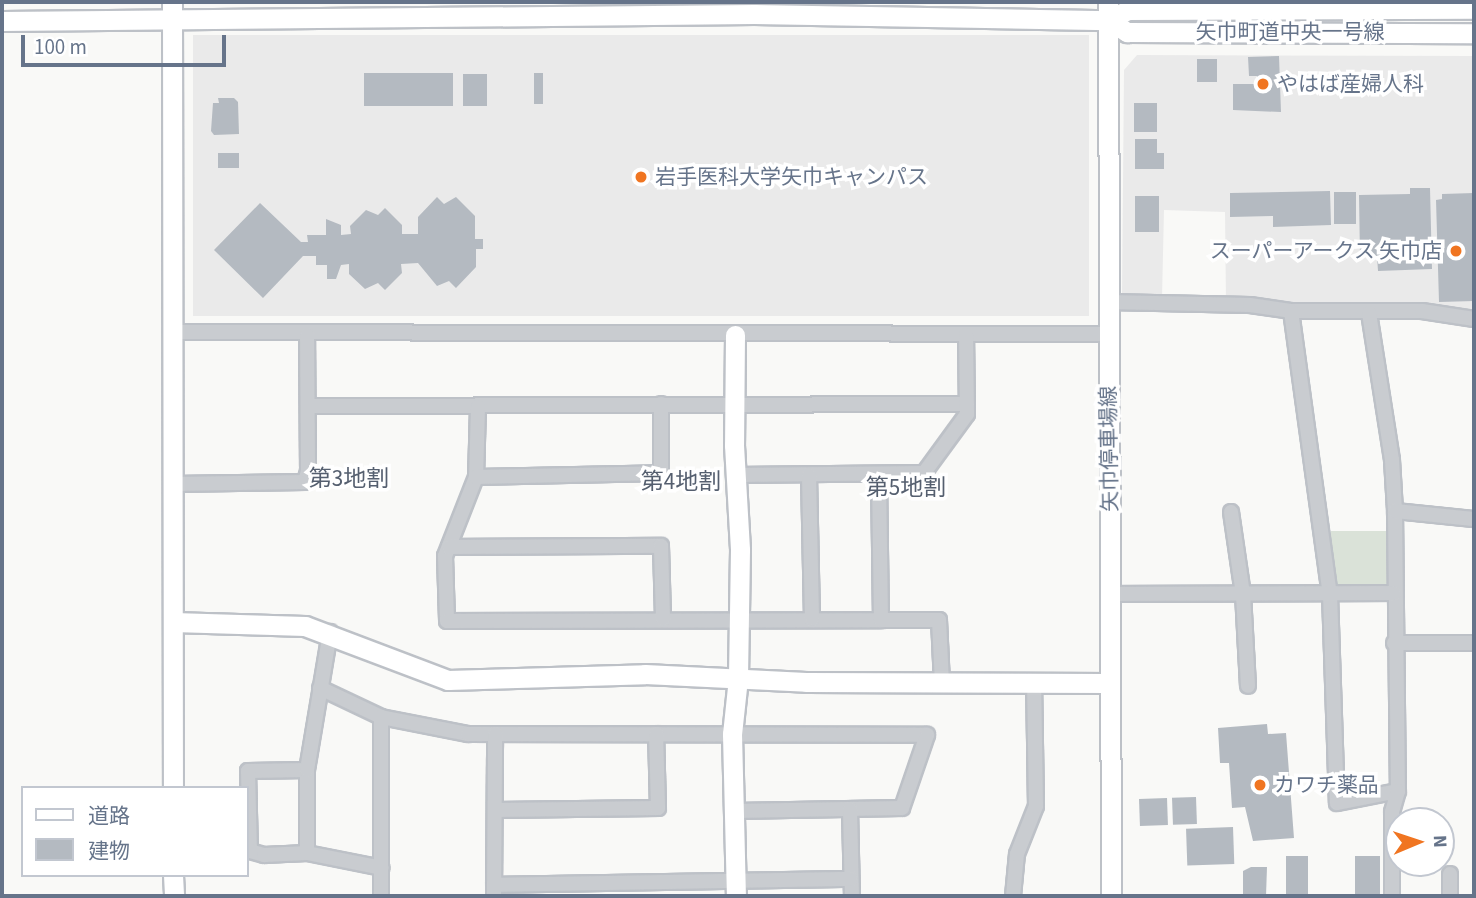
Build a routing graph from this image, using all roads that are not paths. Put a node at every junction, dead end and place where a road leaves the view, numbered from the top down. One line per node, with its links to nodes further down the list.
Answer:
1 (172, 2): 5 (street)
2 (1474, 9): 3 (street, 矢巾町道中央一号線)
3 (1109, 11): 5 (street, 矢巾町道中央一号線); 6 (street, 矢巾町道中央一号線); 7 (street, 矢巾停車場線)
4 (2, 21): 5 (street, 矢巾町道中央一号線)
5 (172, 22): 11 (street)
6 (1474, 33)
7 (1108, 302): 8 (street); 12 (street, 矢巾停車場線)
8 (1291, 311): 9 (street); 33 (street)
9 (1370, 313): 10 (street); 26 (street)
10 (1474, 318)
11 (171, 332): 13 (street); 25 (street)
12 (1108, 334): 15 (street); 31 (street, 矢巾停車場線)
13 (307, 335): 14 (street); 19 (street)
14 (735, 335): 15 (street); 16 (street)
15 (966, 335): 18 (street)
16 (736, 403): 17 (street); 18 (street); 21 (street)
17 (661, 404): 20 (street); 24 (street)
18 (967, 404): 23 (street)
19 (308, 406): 20 (street); 25 (street)
20 (478, 407): 24 (street)
21 (735, 475): 22 (street); 37 (street)
22 (810, 475): 23 (street); 35 (street)
23 (879, 475): 36 (street)
24 (476, 477): 29 (street)
25 (172, 484): 38 (street)
26 (1395, 511): 28 (street); 30 (street)
27 (1230, 512): 32 (street)
28 (1474, 519)
29 (449, 547): 34 (street); 34 (street)
30 (1394, 593): 33 (street); 40 (street)
31 (1110, 594): 32 (street); 44 (street, 矢巾停車場線)
32 (1243, 594): 33 (street); 46 (street)
33 (1330, 594): 54 (street)
34 (663, 619): 37 (street)
35 (811, 619): 36 (street); 37 (street)
36 (881, 620): 43 (street)
37 (740, 621): 42 (street)
38 (173, 622): 39 (street); 53 (street)
39 (330, 632): 42 (street); 47 (street)
40 (1394, 643): 41 (street); 54 (street)
41 (1474, 643)
42 (738, 678): 43 (street); 51 (street)
43 (942, 682): 45 (street)
44 (1110, 683): 45 (street); 69 (street, 矢巾停車場線)
45 (1034, 684): 68 (street)
46 (1248, 686)
47 (320, 688): 48 (street); 52 (street)
48 (382, 717): 49 (street); 59 (street)
49 (495, 734): 50 (street); 56 (street)
50 (656, 734): 51 (street); 56 (street)
51 (732, 734): 55 (street); 57 (street)
52 (307, 770): 58 (street); 58 (street)
53 (173, 786)
54 (1398, 791): 70 (street)
55 (850, 809): 57 (street); 62 (street)
56 (495, 810): 64 (street)
57 (734, 811): 63 (street)
58 (307, 853): 59 (street)
59 (382, 868): 66 (street)
60 (173, 877): 65 (street)
61 (1450, 877): 71 (street)
62 (852, 879): 63 (street); 67 (street)
63 (736, 889): 64 (street)
64 (494, 890)
65 (174, 896)
66 (381, 896)
67 (852, 896)
68 (1013, 896)
69 (1111, 896)
70 (1392, 896)
71 (1450, 896)

